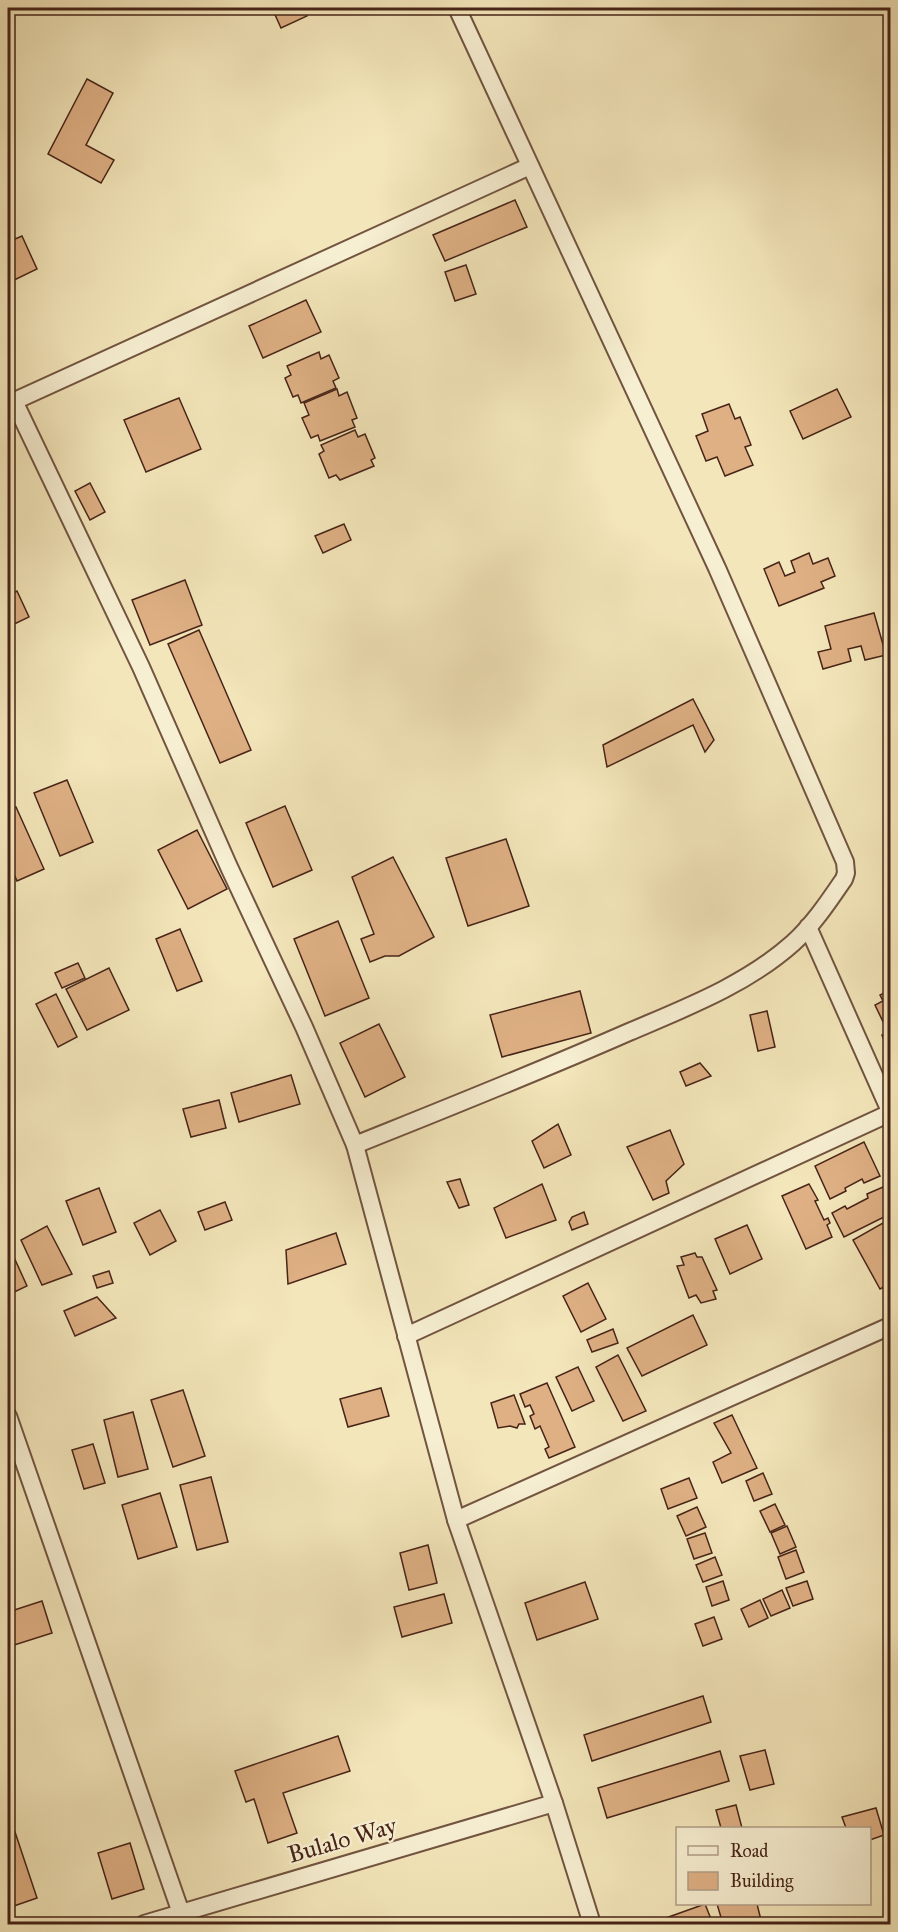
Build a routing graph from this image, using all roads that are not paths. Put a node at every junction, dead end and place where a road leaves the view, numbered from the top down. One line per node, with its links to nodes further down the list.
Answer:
1 (457, 8): 2 (street)
2 (530, 166): 3 (street); 4 (street)
3 (11, 403): 6 (street)
4 (808, 927): 5 (street); 6 (street)
5 (891, 1112): 8 (street)
6 (355, 1145): 8 (street)
7 (891, 1326): 10 (street)
8 (406, 1336): 10 (street)
9 (8, 1416): 12 (street)
10 (456, 1520): 11 (street)
11 (554, 1803): 12 (street, Bulalo Way); 14 (street)
12 (181, 1913): 13 (street, Bulalo Way)
13 (144, 1924)
14 (592, 1924)

